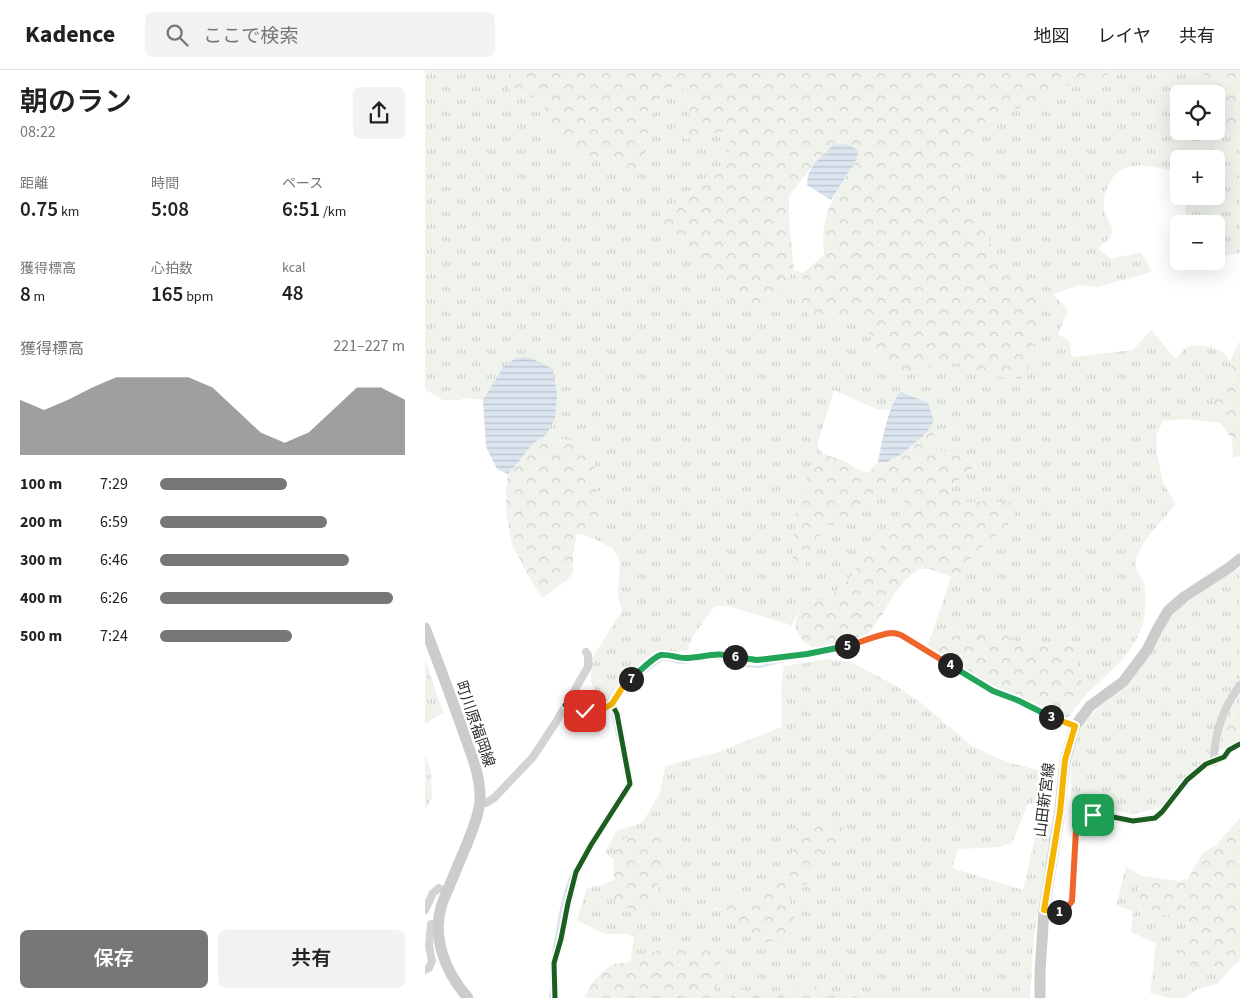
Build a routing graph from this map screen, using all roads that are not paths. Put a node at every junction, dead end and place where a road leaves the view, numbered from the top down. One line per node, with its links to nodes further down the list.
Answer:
1 (1240, 559): 7 (main road, 山田新宮線)
2 (425, 628): 10 (main road, 町川原福岡線)
3 (586, 652): 6 (street)
4 (1240, 685): 9 (street)
5 (612, 704): 6 (street); 7 (street); 19 (street)
6 (565, 705): 10 (street)
7 (1075, 726): 13 (main road, 山田新宮線)
8 (1240, 744): 9 (street)
9 (1214, 762): 13 (street)
10 (480, 802): 11 (main road, 町川原福岡線)
11 (447, 892): 12 (street); 14 (main road, 町川原福岡線)
12 (425, 910): 14 (street)
13 (1044, 910): 20 (main road, 山田新宮線)
14 (434, 924): 15 (main road, 町川原福岡線); 16 (street)
15 (445, 962): 16 (street); 18 (main road, 町川原福岡線)
16 (431, 964): 17 (street)
17 (425, 970)
18 (469, 998)
19 (555, 998)
20 (1040, 998)

